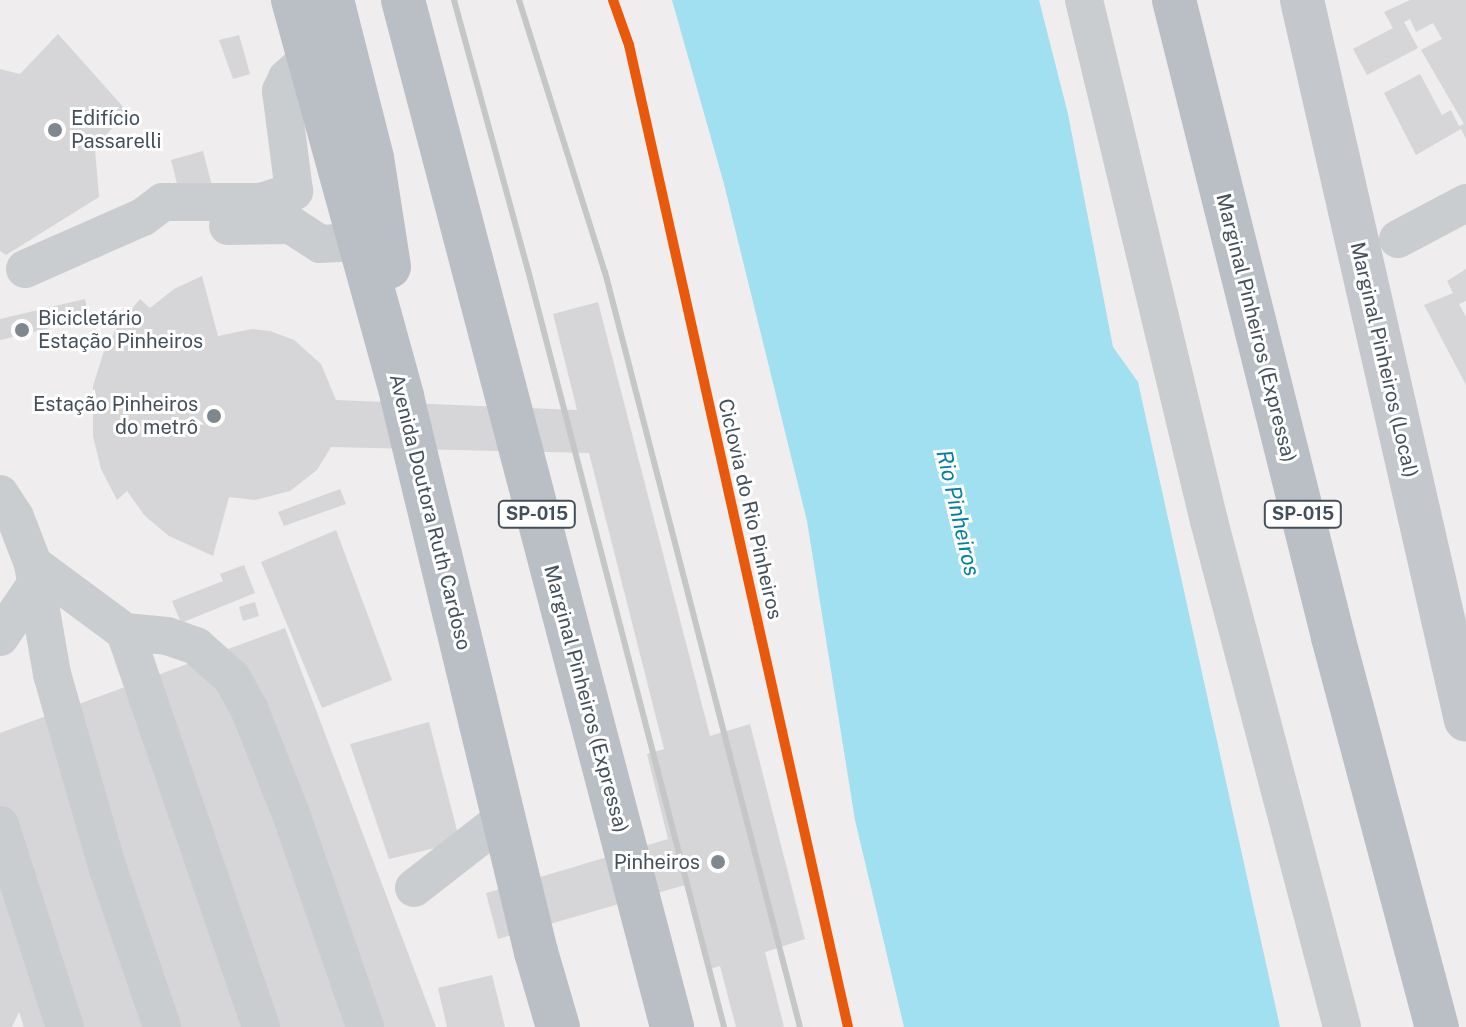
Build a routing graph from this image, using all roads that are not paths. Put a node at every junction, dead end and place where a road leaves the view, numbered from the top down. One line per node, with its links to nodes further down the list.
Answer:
1 (293, 0): 7 (highway, Avenida Doutora Ruth Cardoso)
2 (332, 0): 13 (highway)
3 (403, 0): 27 (highway, Marginal Pinheiros (Expressa) / SP-015)
4 (1084, 0): 28 (street)
5 (1174, 0): 29 (highway, Marginal Pinheiros (Expressa) / SP-015)
6 (1302, 0): 18 (main road, Marginal Pinheiros (Local))
7 (308, 59): 9 (street); 11 (highway, Avenida Doutora Ruth Cardoso)
8 (1466, 203): 10 (street)
9 (143, 217): 11 (street); 12 (street)
10 (1398, 239)
11 (358, 242): 13 (highway, Avenida Doutora Ruth Cardoso)
12 (25, 269)
13 (383, 330): 19 (highway, Avenida Doutora Ruth Cardoso)
14 (5, 511): 15 (street)
15 (34, 574): 16 (street); 17 (street); 24 (street)
16 (125, 632): 25 (street); 26 (street)
17 (0, 637)
18 (1466, 720)
19 (504, 818): 21 (street); 22 (highway, Avenida Doutora Ruth Cardoso)
20 (0, 825): 23 (street)
21 (414, 888)
22 (553, 1025)
23 (65, 1027)
24 (162, 1027)
25 (261, 1027)
26 (365, 1027)
27 (672, 1027)
28 (1342, 1027)
29 (1437, 1027)

